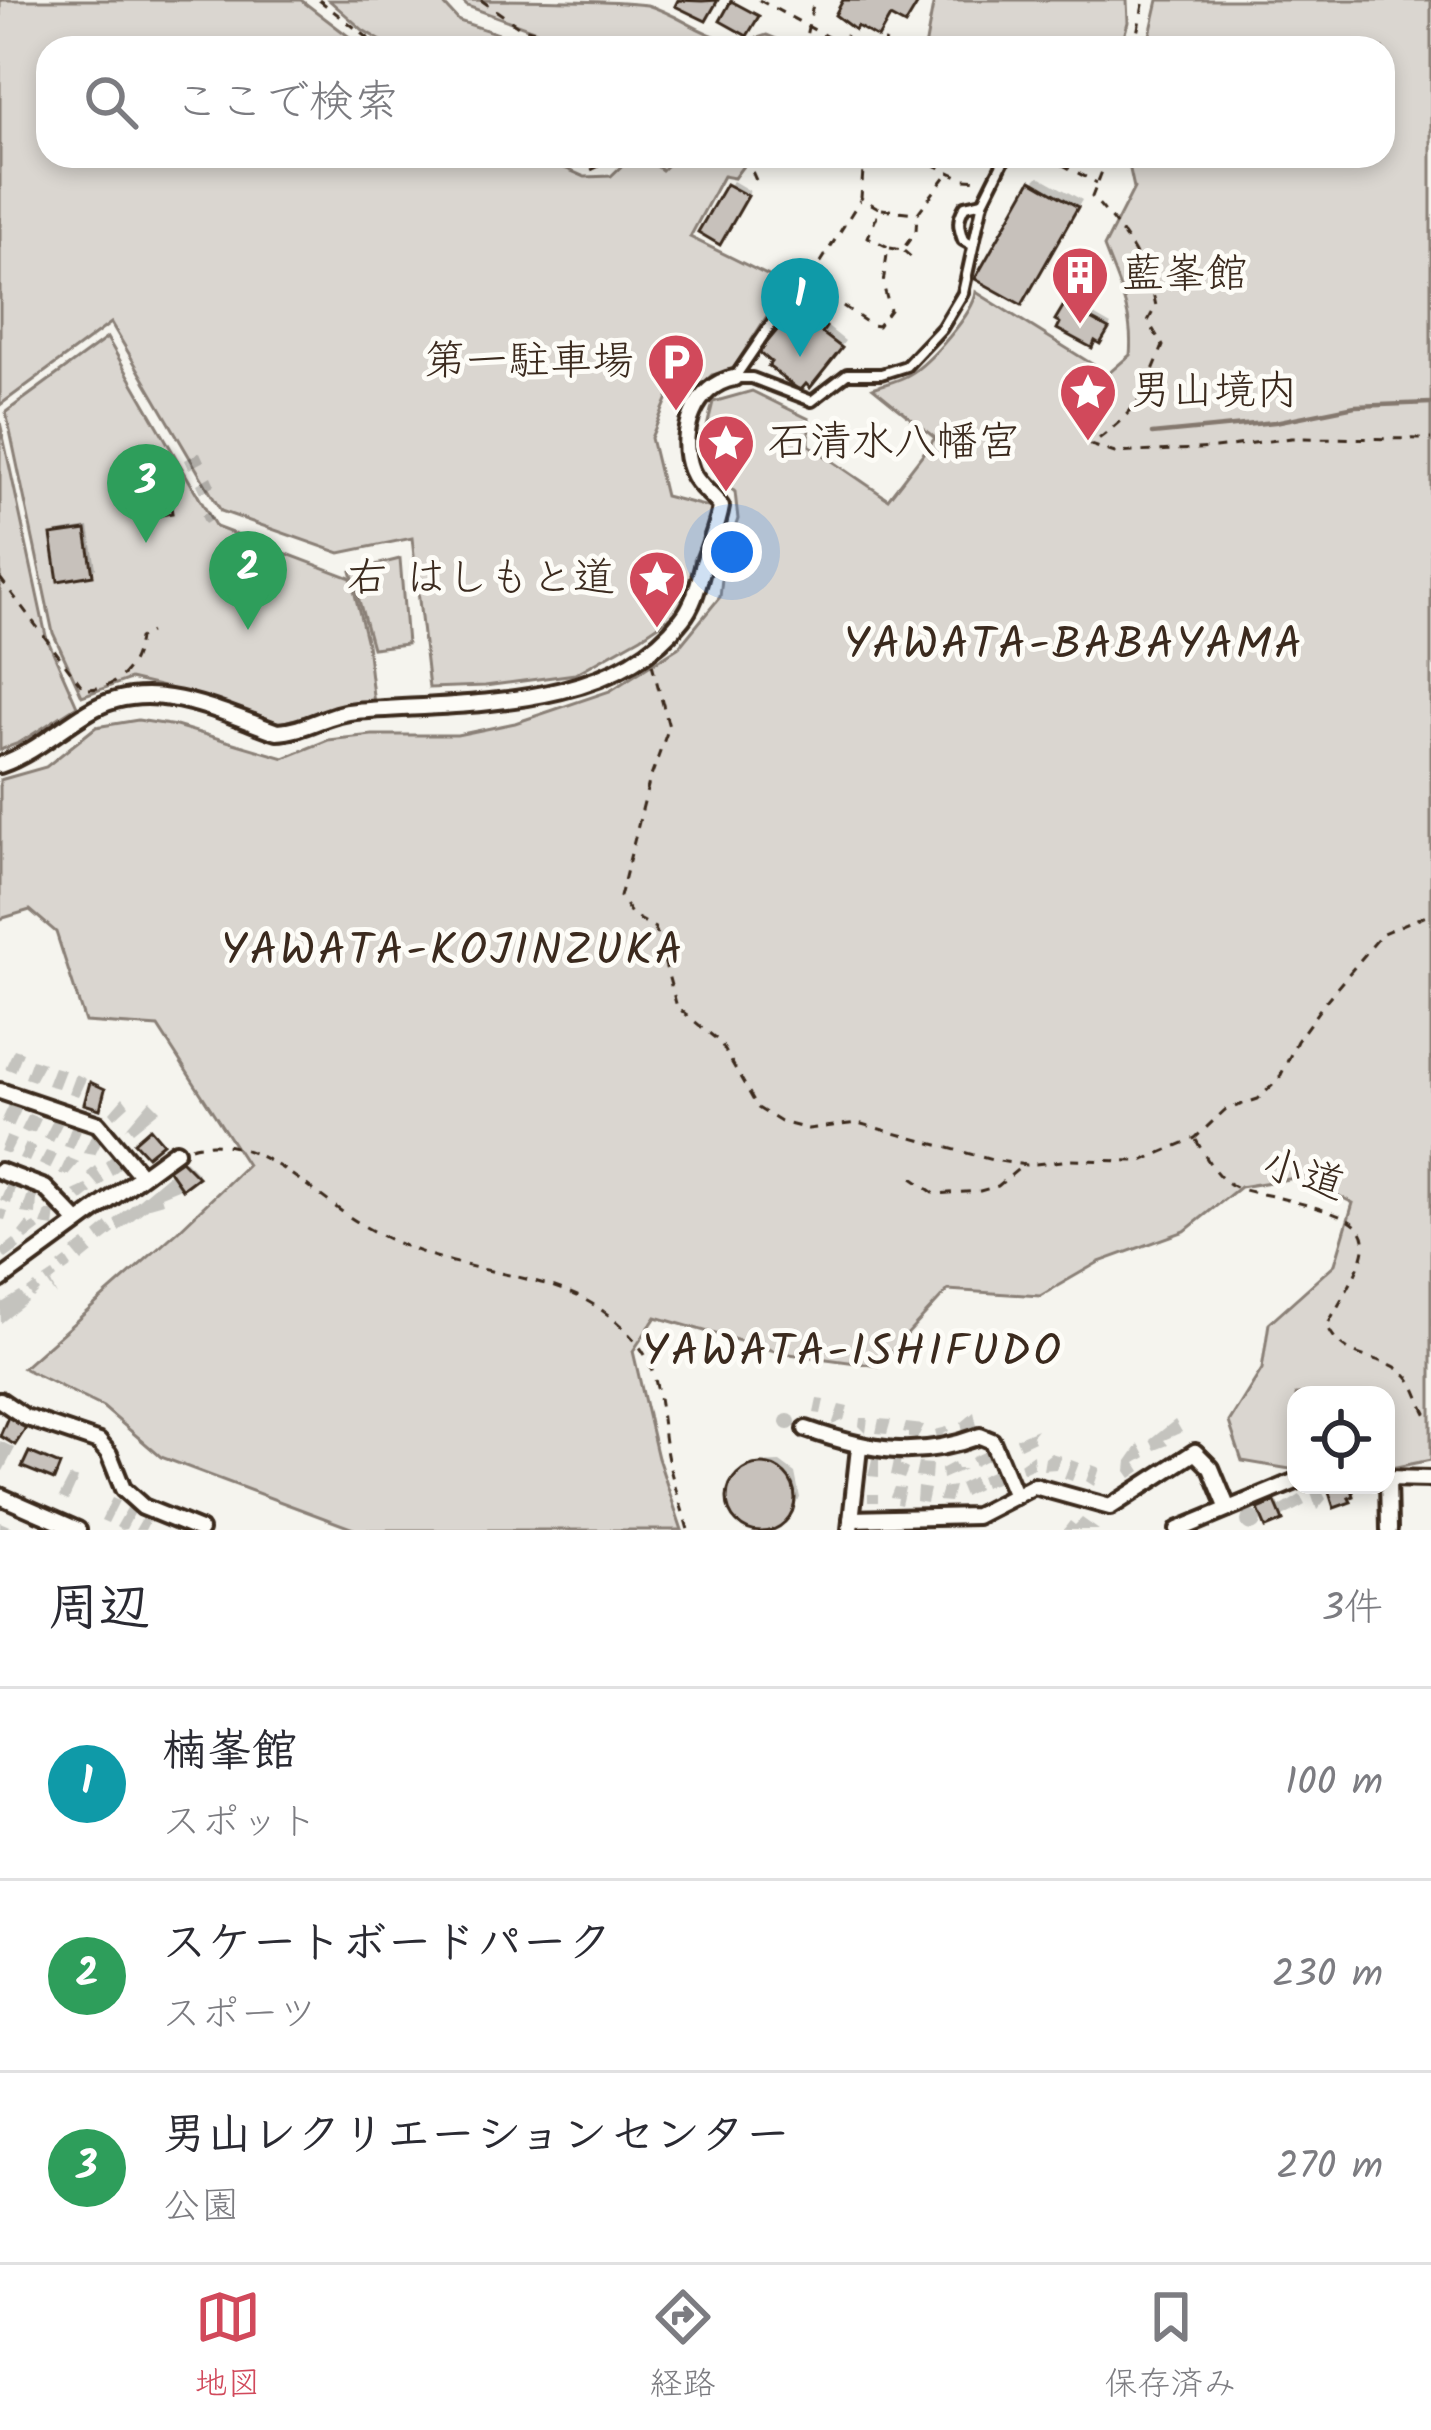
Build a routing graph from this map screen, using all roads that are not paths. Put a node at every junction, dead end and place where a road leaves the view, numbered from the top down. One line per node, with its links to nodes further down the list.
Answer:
1 (1000, 168): 2 (lane)
2 (983, 202): 3 (lane); 3 (lane)
3 (973, 245): 5 (lane)
4 (805, 281): 5 (lane)
5 (734, 378): 6 (street)
6 (0, 765)
7 (0, 1091): 10 (street)
8 (176, 1150): 10 (street)
9 (0, 1171): 11 (street)
10 (140, 1174): 11 (street)
11 (77, 1221): 12 (street)
12 (0, 1280)
13 (0, 1400): 25 (street)
14 (806, 1429): 15 (street)
15 (859, 1448): 21 (street); 23 (street)
16 (1395, 1478): 17 (street)
17 (1431, 1479)
18 (1287, 1485): 22 (street)
19 (1388, 1494): 27 (street)
20 (0, 1496): 24 (street)
21 (1015, 1496): 22 (street); 23 (street)
22 (1228, 1509): 26 (street)
23 (851, 1524)
24 (78, 1530)
25 (200, 1530)
26 (1178, 1530)
27 (1389, 1530)

